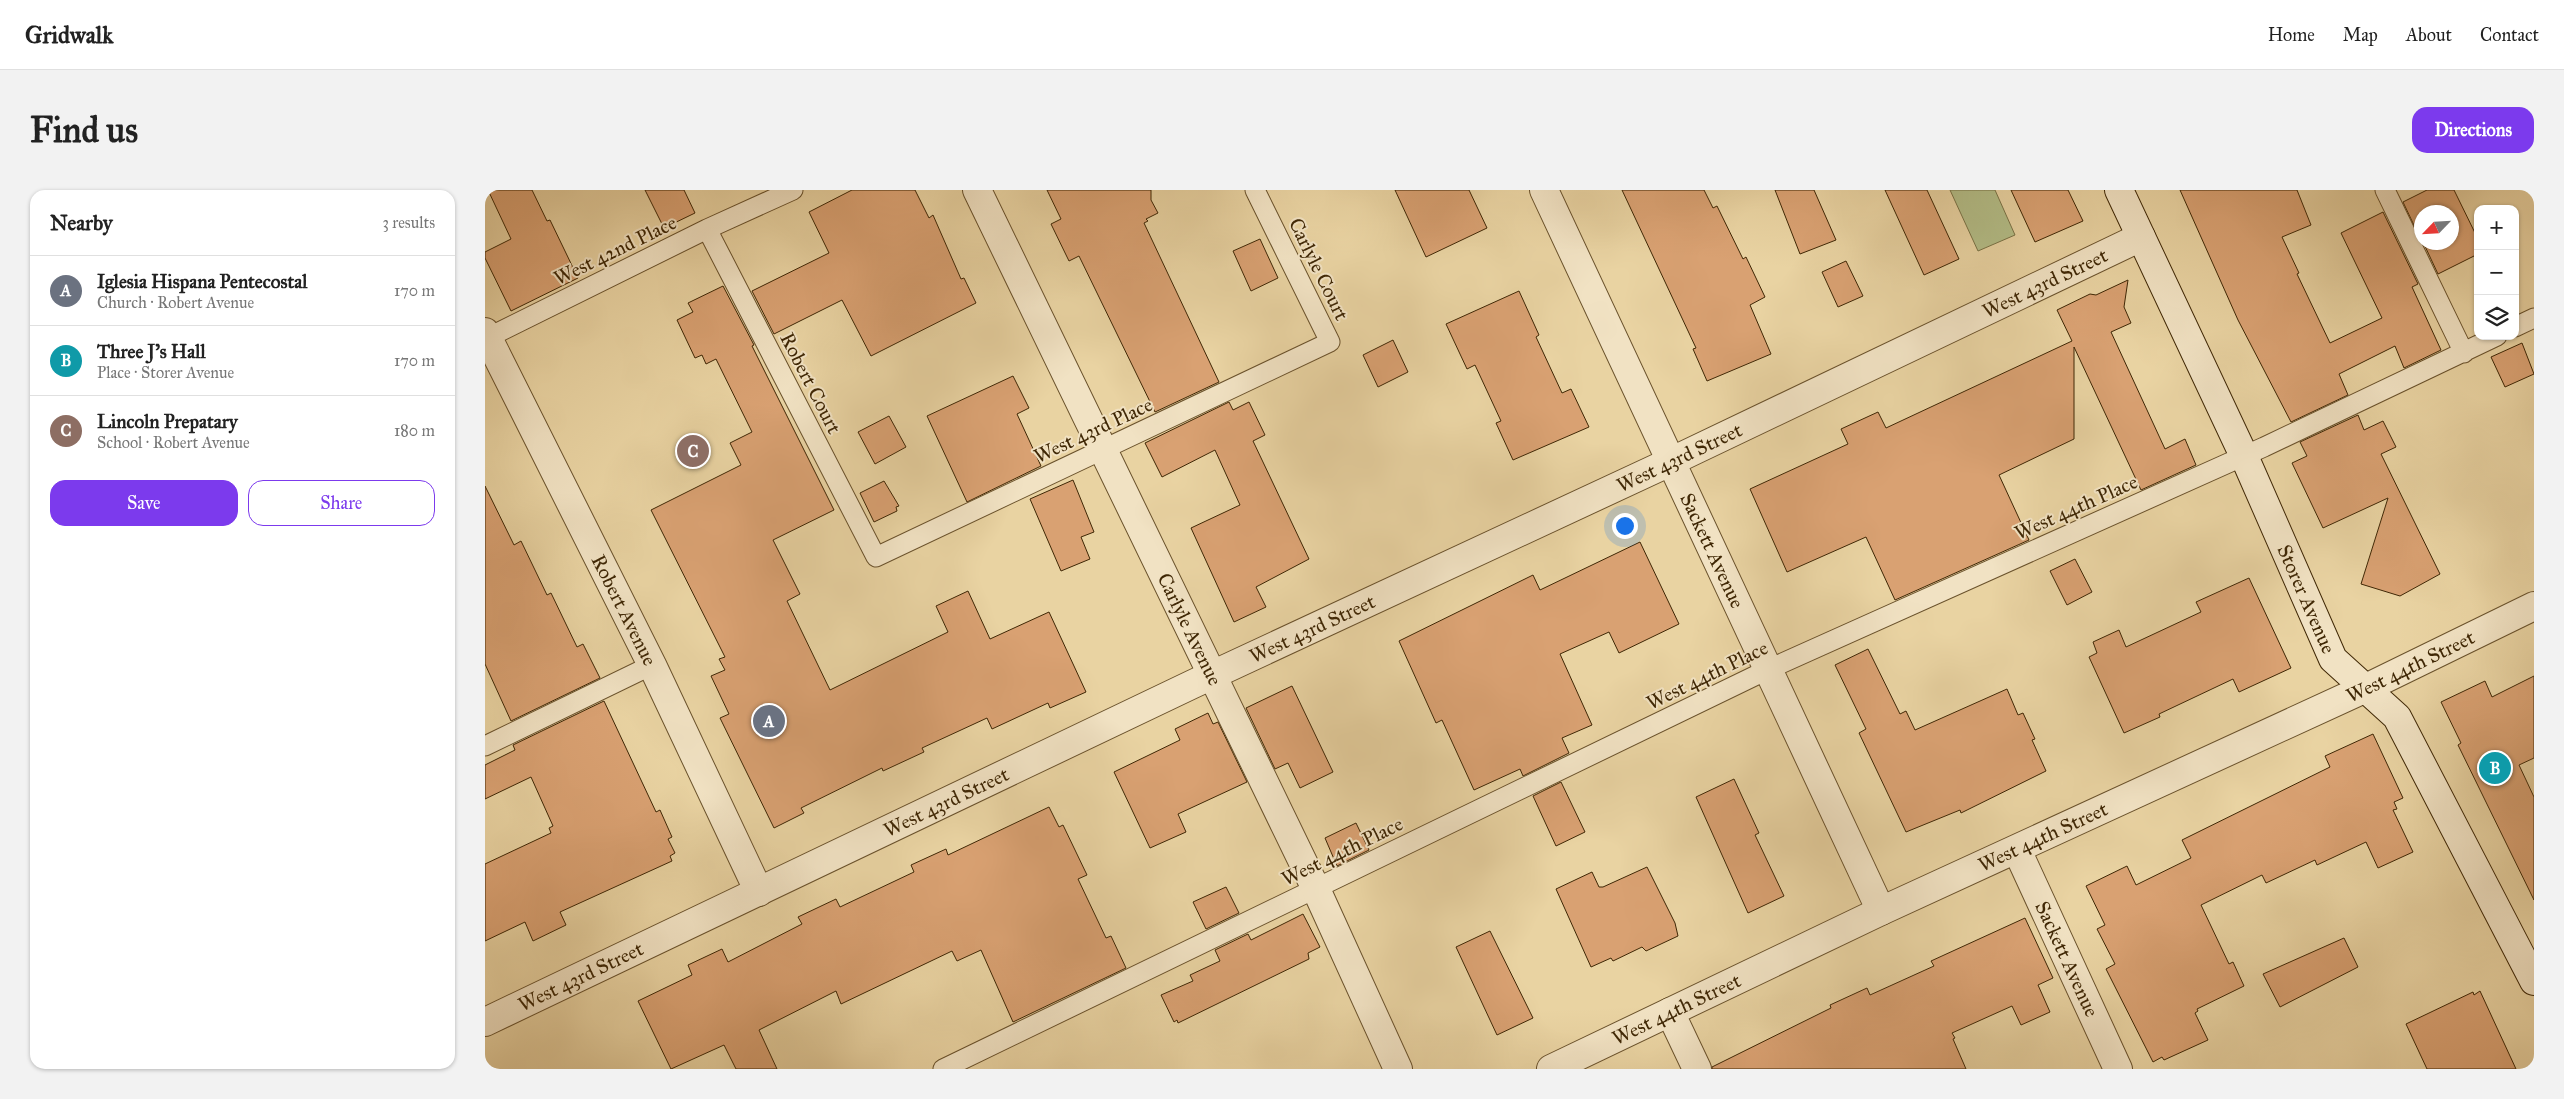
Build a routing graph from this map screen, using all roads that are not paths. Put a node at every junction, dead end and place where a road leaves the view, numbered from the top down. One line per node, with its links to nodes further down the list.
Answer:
1 (793, 190): 7 (lane, West 42nd Place)
2 (977, 190): 15 (street, Carlyle Avenue)
3 (1255, 190): 13 (lane, Carlyle Court)
4 (1544, 190): 17 (street, Sackett Avenue)
5 (2119, 190): 8 (street, Storer Avenue)
6 (2385, 190): 14 (lane)
7 (707, 229): 11 (lane, West 42nd Place); 18 (lane, Robert Court)
8 (2141, 237): 16 (street, Storer Avenue); 17 (street, West 43rd Street)
9 (2534, 318): 10 (lane)
10 (2519, 325)
11 (486, 337): 20 (street, Robert Avenue)
12 (2489, 340): 14 (lane, West 44th Place)
13 (1329, 342): 15 (lane, West 43rd Place)
14 (2464, 353): 16 (lane, West 44th Place)
15 (1102, 451): 18 (lane, West 43rd Place); 22 (street, Carlyle Avenue)
16 (2244, 456): 21 (lane, West 44th Place); 23 (street, Storer Avenue)
17 (1671, 462): 21 (street, Sackett Avenue); 22 (street, West 43rd Street)
18 (876, 558)
19 (2534, 606): 23 (street, West 44th Street)
20 (652, 665): 24 (lane); 27 (street, Robert Avenue)
21 (1769, 670): 26 (lane, West 44th Place); 28 (street, Sackett Avenue)
22 (1213, 675): 26 (street, Carlyle Avenue); 27 (street, West 43rd Street)
23 (2366, 688): 25 (street, West 44th Street); 29 (street, Storer Avenue)
24 (485, 746)
25 (2017, 850): 28 (street, West 44th Street); 36 (street, Sackett Avenue)
26 (1316, 889): 32 (lane, West 44th Place); 33 (street, Carlyle Avenue)
27 (759, 892): 31 (street, West 43rd Street)
28 (1881, 911): 30 (street, West 44th Street)
29 (2534, 981)
30 (1670, 1012): 34 (street, West 44th Street); 35 (street)
31 (485, 1022)
32 (943, 1069)
33 (1398, 1069)
34 (1551, 1069)
35 (1697, 1069)
36 (2118, 1069)

